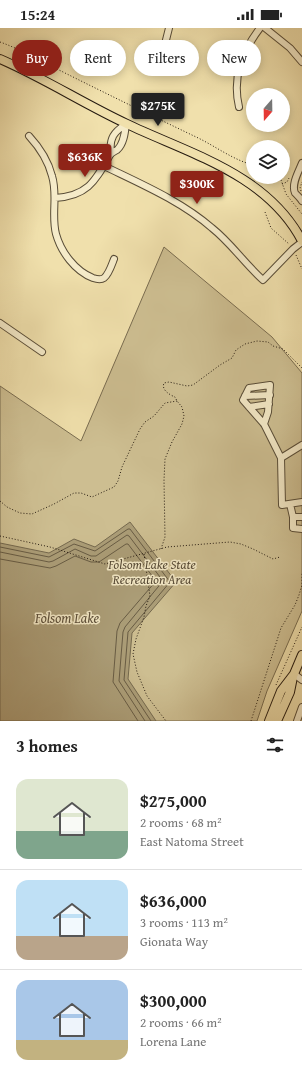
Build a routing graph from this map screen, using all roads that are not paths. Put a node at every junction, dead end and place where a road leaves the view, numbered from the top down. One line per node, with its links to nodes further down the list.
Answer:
1 (169, 28): 4 (street)
2 (260, 28): 7 (street)
3 (265, 28): 6 (street)
4 (166, 40)
5 (0, 59): 8 (main road)
6 (302, 62)
7 (239, 107)
8 (126, 124): 10 (street); 10 (street); 15 (main road)
9 (29, 136): 13 (street)
10 (111, 153): 12 (street)
11 (302, 163): 14 (street)
12 (104, 166): 13 (street); 15 (street)
13 (55, 198): 16 (street)
14 (302, 201)
15 (302, 242)
16 (114, 259)
17 (0, 323): 18 (street)
18 (42, 352)
19 (270, 395): 20 (street); 20 (street); 21 (street)
20 (245, 396): 22 (street)
21 (269, 404): 22 (street); 23 (street)
22 (249, 407): 23 (street)
23 (264, 424): 25 (street)
24 (302, 445): 25 (street)
25 (281, 458): 27 (street)
26 (302, 502): 27 (street)
27 (290, 504): 28 (street)
28 (293, 517): 29 (street); 30 (street)
29 (302, 517)
30 (302, 529)
31 (302, 655): 32 (main road)
32 (294, 674): 33 (street); 35 (main road); 36 (main road)
33 (302, 680)
34 (302, 707): 37 (street)
35 (269, 721)
36 (277, 721)
37 (297, 721)

